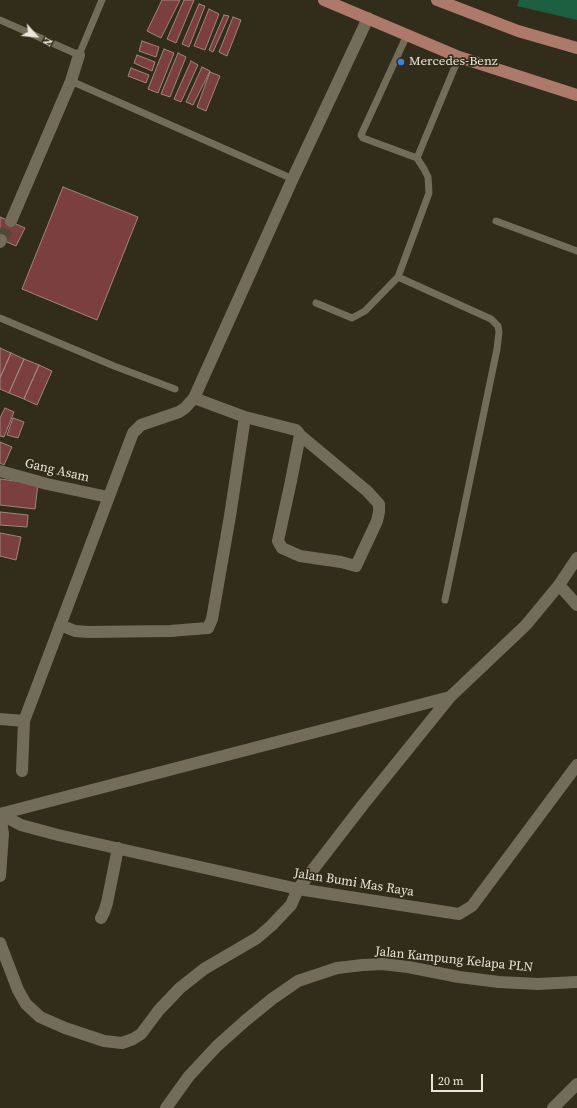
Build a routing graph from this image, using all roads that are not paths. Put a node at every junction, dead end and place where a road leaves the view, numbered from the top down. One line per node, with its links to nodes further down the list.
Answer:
1 (102, 0): 8 (lane)
2 (324, 0): 4 (main road)
3 (437, 0): 7 (main road)
4 (368, 18): 6 (main road); 21 (street)
5 (0, 20): 8 (lane)
6 (407, 35): 9 (main road); 12 (lane)
7 (577, 48)
8 (80, 55): 10 (street)
9 (459, 57): 11 (main road); 12 (lane)
10 (71, 81): 13 (lane); 14 (street)
11 (577, 95)
12 (417, 158): 17 (lane)
13 (286, 176)
14 (11, 221)
15 (496, 221): 16 (lane)
16 (577, 251)
17 (398, 278): 18 (lane); 28 (lane)
18 (316, 303)
19 (0, 318): 20 (lane)
20 (175, 389)
21 (194, 398): 22 (street); 25 (street)
22 (245, 417): 23 (street); 30 (street)
23 (300, 435): 23 (street)
24 (0, 472): 25 (street, Gang Asam)
25 (108, 498): 30 (street)
26 (577, 558): 27 (street)
27 (559, 585): 29 (street); 31 (street)
28 (446, 600)
29 (577, 605)
30 (60, 625): 33 (street)
31 (450, 697): 36 (street); 41 (street)
32 (0, 719): 33 (street)
33 (24, 721): 35 (street)
34 (577, 765): 41 (street, Jalan Bumi Mas Raya)
35 (22, 771)
36 (0, 814): 37 (street, Jalan Bumi Mas Raya); 38 (street)
37 (21, 825): 38 (street); 39 (street, Jalan Bumi Mas Raya)
38 (2, 834): 40 (street)
39 (118, 848): 41 (street, Jalan Bumi Mas Raya); 42 (street)
40 (0, 876)
41 (298, 889): 43 (street)
42 (101, 918)
43 (0, 944)
44 (577, 982): 46 (street, Jalan Kampung Kelapa PLN)
45 (577, 1084): 47 (street)
46 (170, 1107)
47 (552, 1108)

